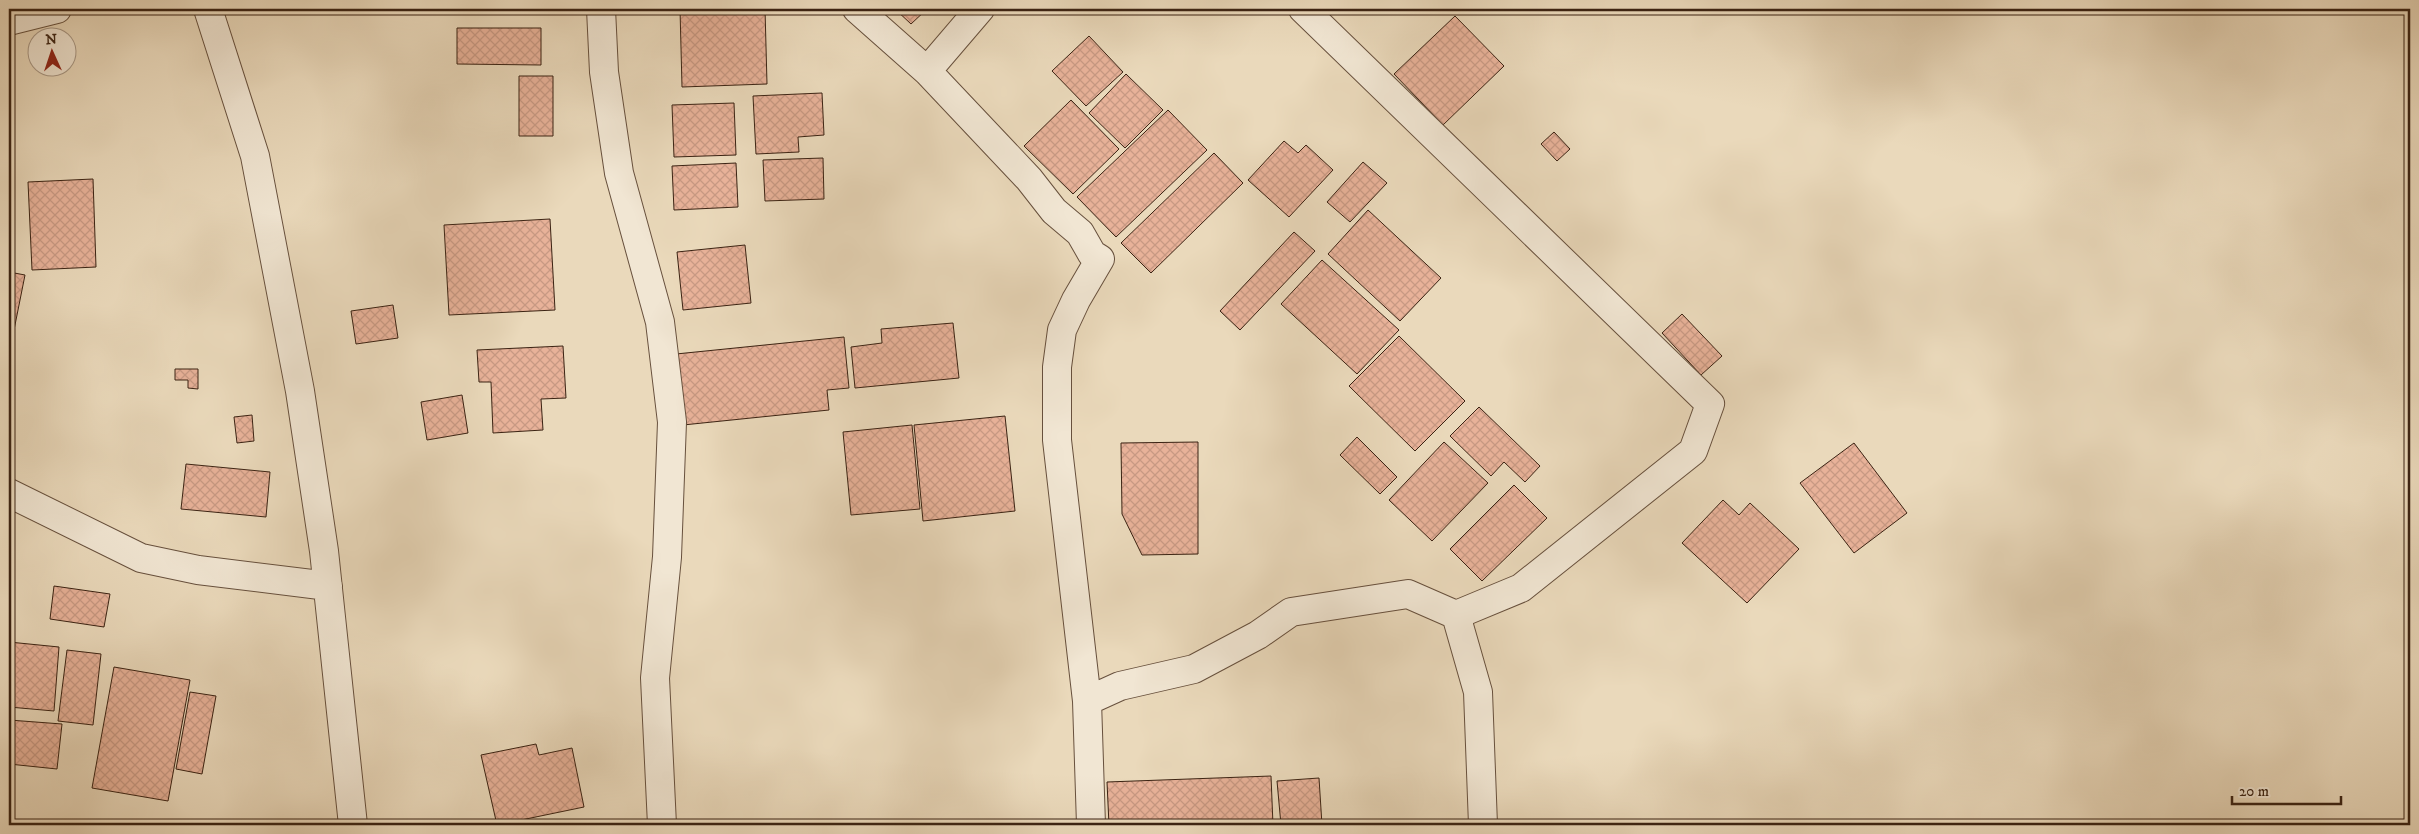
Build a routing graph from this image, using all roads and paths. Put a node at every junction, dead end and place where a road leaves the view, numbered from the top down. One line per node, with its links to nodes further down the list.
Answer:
1 (57, 9): 7 (street)
2 (208, 9): 10 (street)
3 (601, 9): 14 (street)
4 (857, 9): 8 (street)
5 (980, 9): 8 (street)
6 (1303, 9): 11 (street)
7 (9, 21)
8 (927, 71): 12 (street)
9 (9, 492): 10 (street)
10 (328, 586): 13 (street)
11 (1456, 615): 12 (street); 16 (street)
12 (1087, 701): 15 (street)
13 (352, 825)
14 (662, 825)
15 (1092, 825)
16 (1483, 825)

